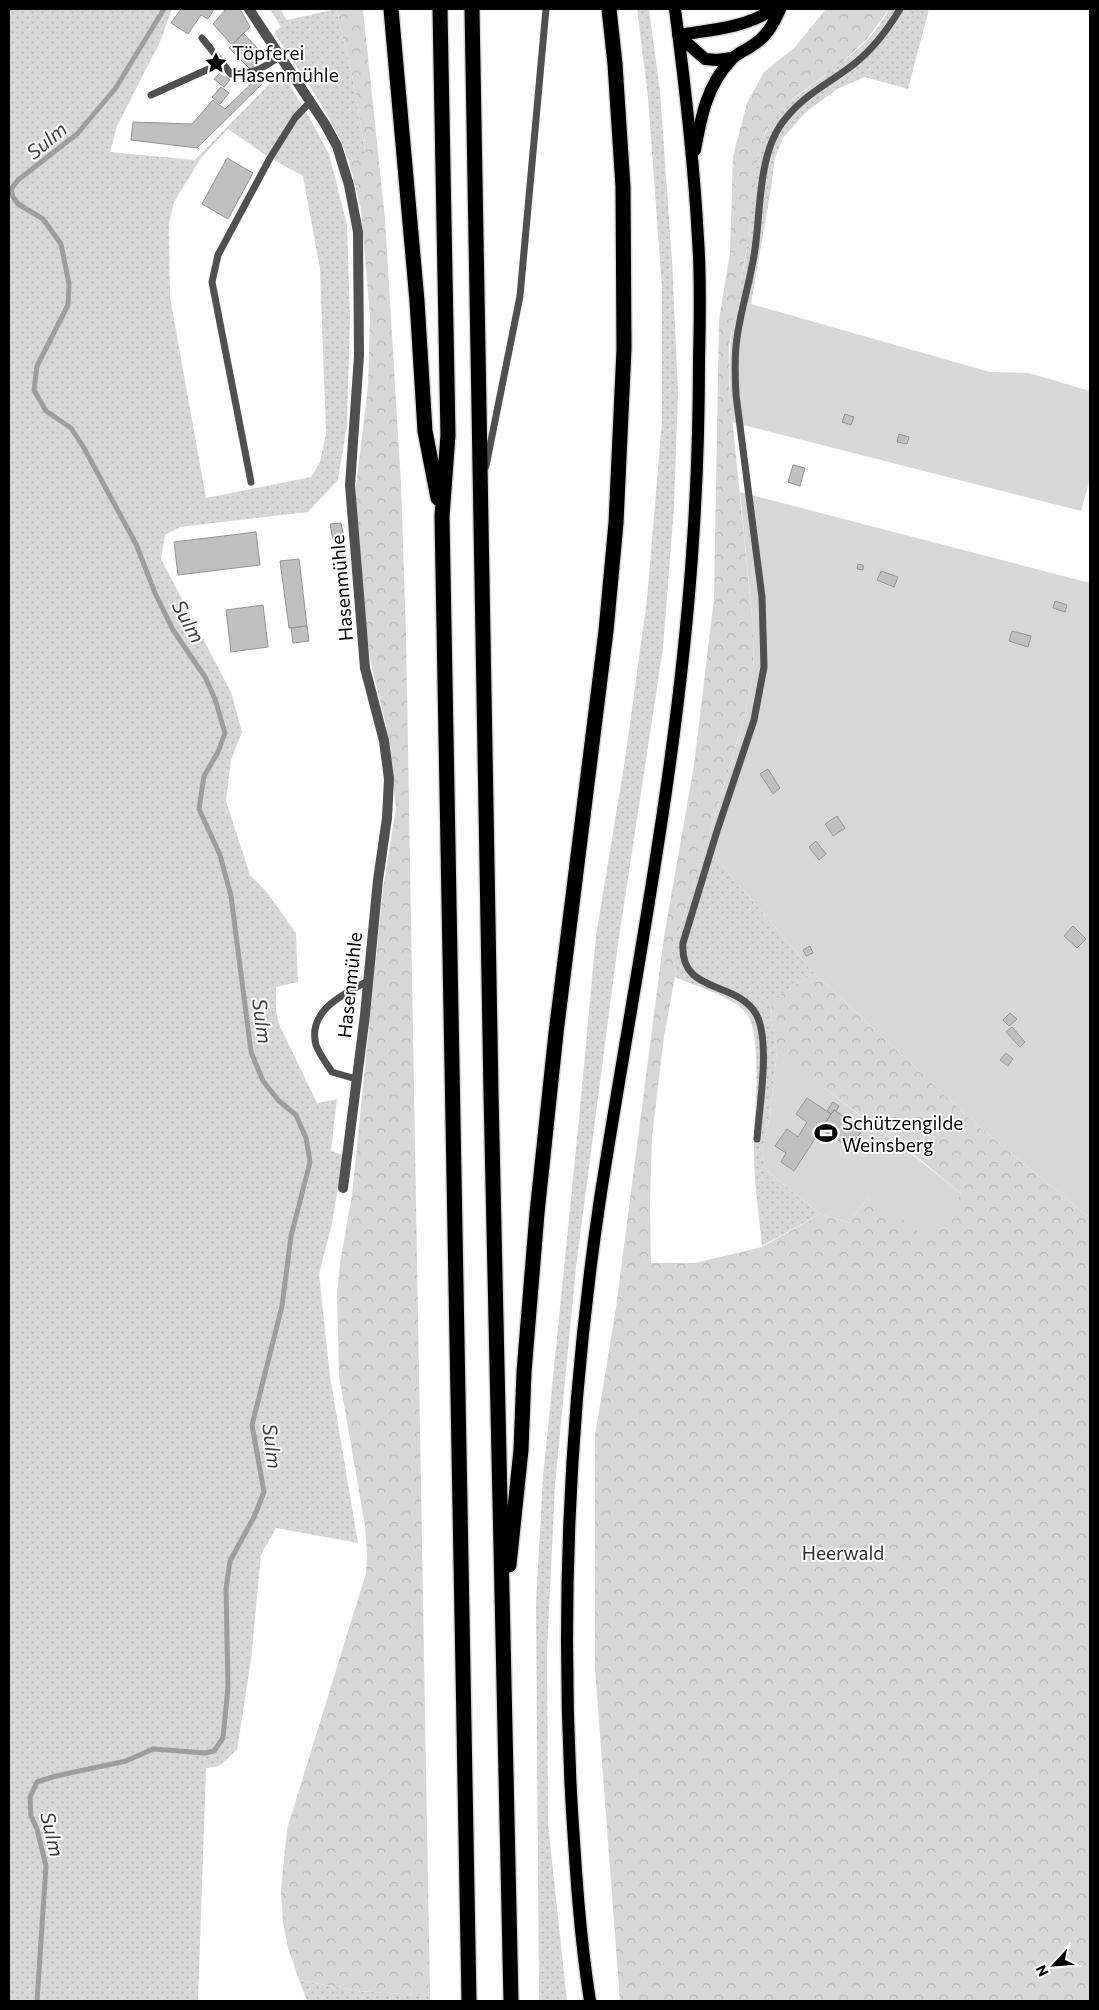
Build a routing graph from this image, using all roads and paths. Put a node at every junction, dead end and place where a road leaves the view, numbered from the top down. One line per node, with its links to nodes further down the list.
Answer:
1 (249, 9): 13 (street, Hasenmühle)
2 (391, 9): 21 (highway)
3 (440, 9): 21 (highway)
4 (472, 9): 20 (highway)
5 (546, 9): 20 (lane)
6 (609, 9): 26 (highway)
7 (675, 9): 11 (main road)
8 (773, 9): 11 (main road)
9 (780, 9): 14 (main road)
10 (900, 9): 24 (lane)
11 (678, 35): 14 (main road); 18 (main road)
12 (202, 38): 15 (lane)
13 (279, 57): 15 (lane); 17 (street, Hasenmühle)
14 (732, 58): 18 (main road)
15 (222, 63): 16 (lane)
16 (151, 95)
17 (310, 102): 19 (lane); 22 (street, Hasenmühle)
18 (692, 163): 29 (main road)
19 (251, 482)
20 (480, 494): 26 (highway)
21 (442, 516): 27 (highway)
22 (368, 981): 23 (street, Hasenmühle); 23 (lane)
23 (356, 1079): 25 (street, Hasenmühle)
24 (757, 1140)
25 (343, 1188)
26 (503, 1613): 28 (highway)
27 (469, 2001)
28 (511, 2001)
29 (590, 2001)

